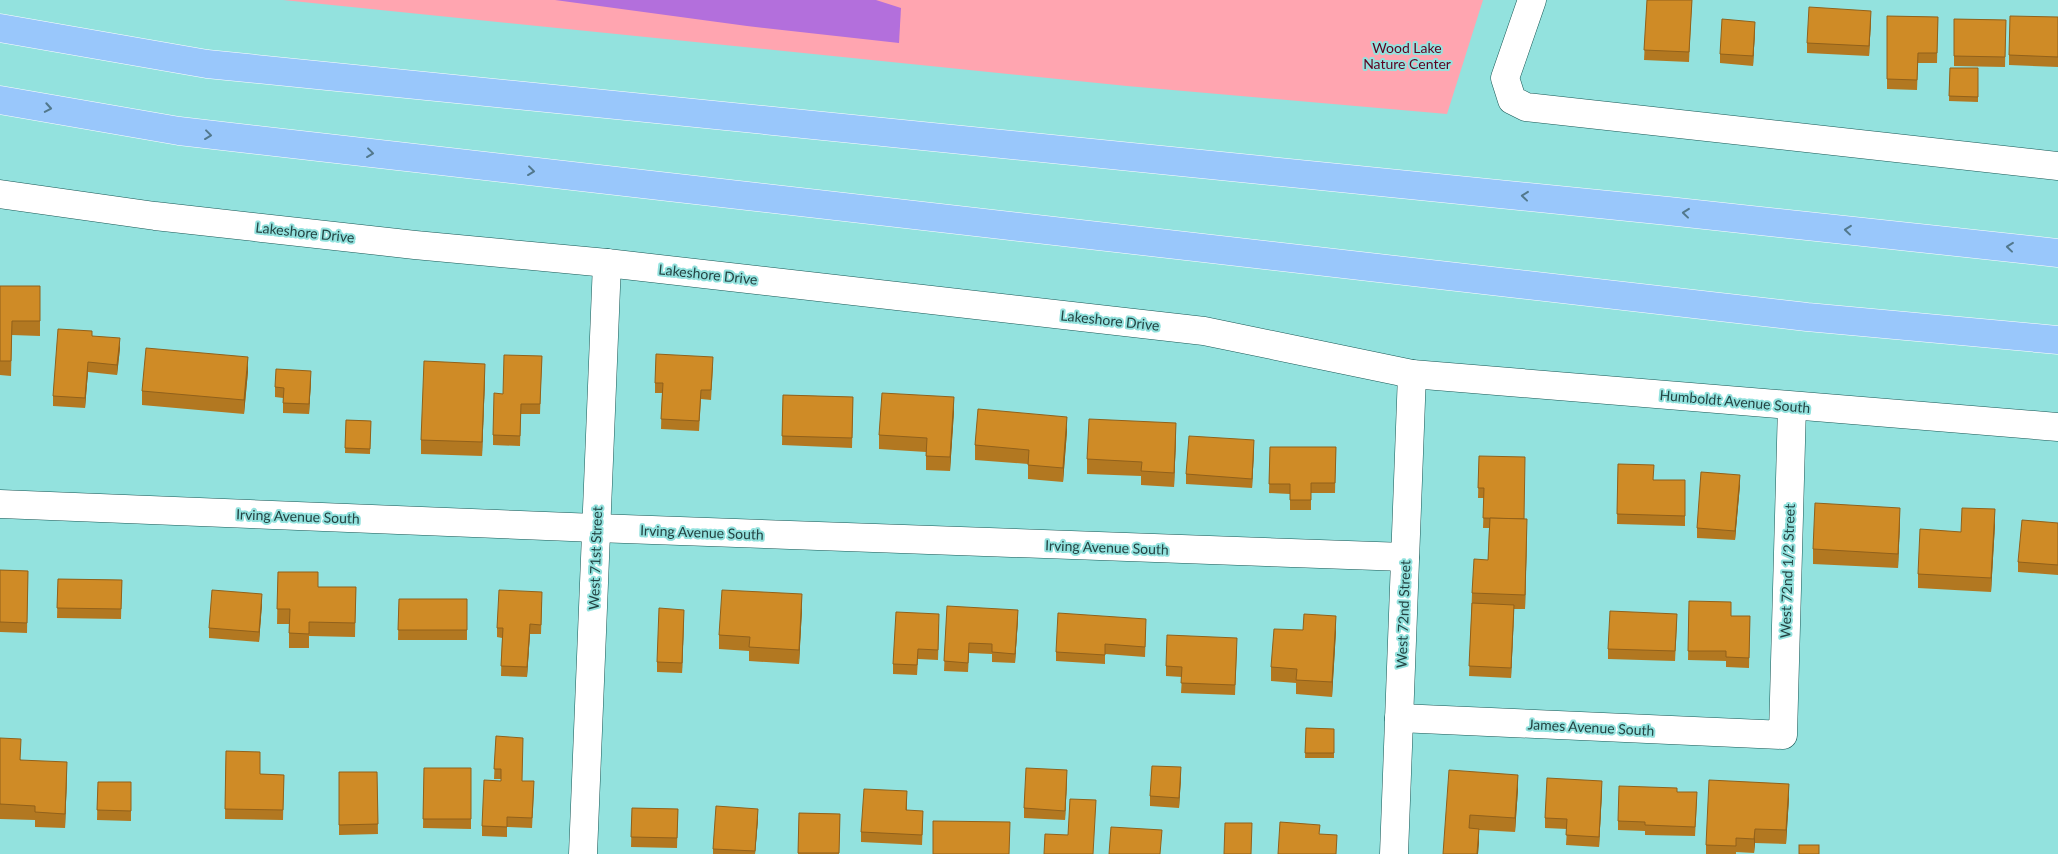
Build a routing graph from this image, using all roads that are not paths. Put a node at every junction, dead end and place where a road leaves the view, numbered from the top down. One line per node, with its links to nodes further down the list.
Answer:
1 (1532, 0): 4 (street)
2 (0, 28): 6 (highway, one-way to 2)
3 (0, 100): 8 (highway, one-way to 8)
4 (2058, 166)
5 (0, 194): 7 (street, Lakeshore Drive)
6 (2058, 252)
7 (607, 263): 9 (street, Lakeshore Drive); 13 (street, West 71st Street)
8 (2058, 340)
9 (1412, 374): 10 (street, Humboldt Avenue South); 14 (street, West 72nd Street)
10 (1792, 406): 11 (street, Humboldt Avenue South); 16 (street, West 72nd 1/2 Street)
11 (2058, 427)
12 (0, 504): 13 (street, Irving Avenue South)
13 (596, 528): 14 (street, Irving Avenue South); 17 (street, West 71st Street)
14 (1405, 557): 15 (street, West 72nd Street)
15 (1399, 718): 16 (street, James Avenue South); 18 (street, West 72nd Street)
16 (1783, 735)
17 (583, 854)
18 (1394, 854)

